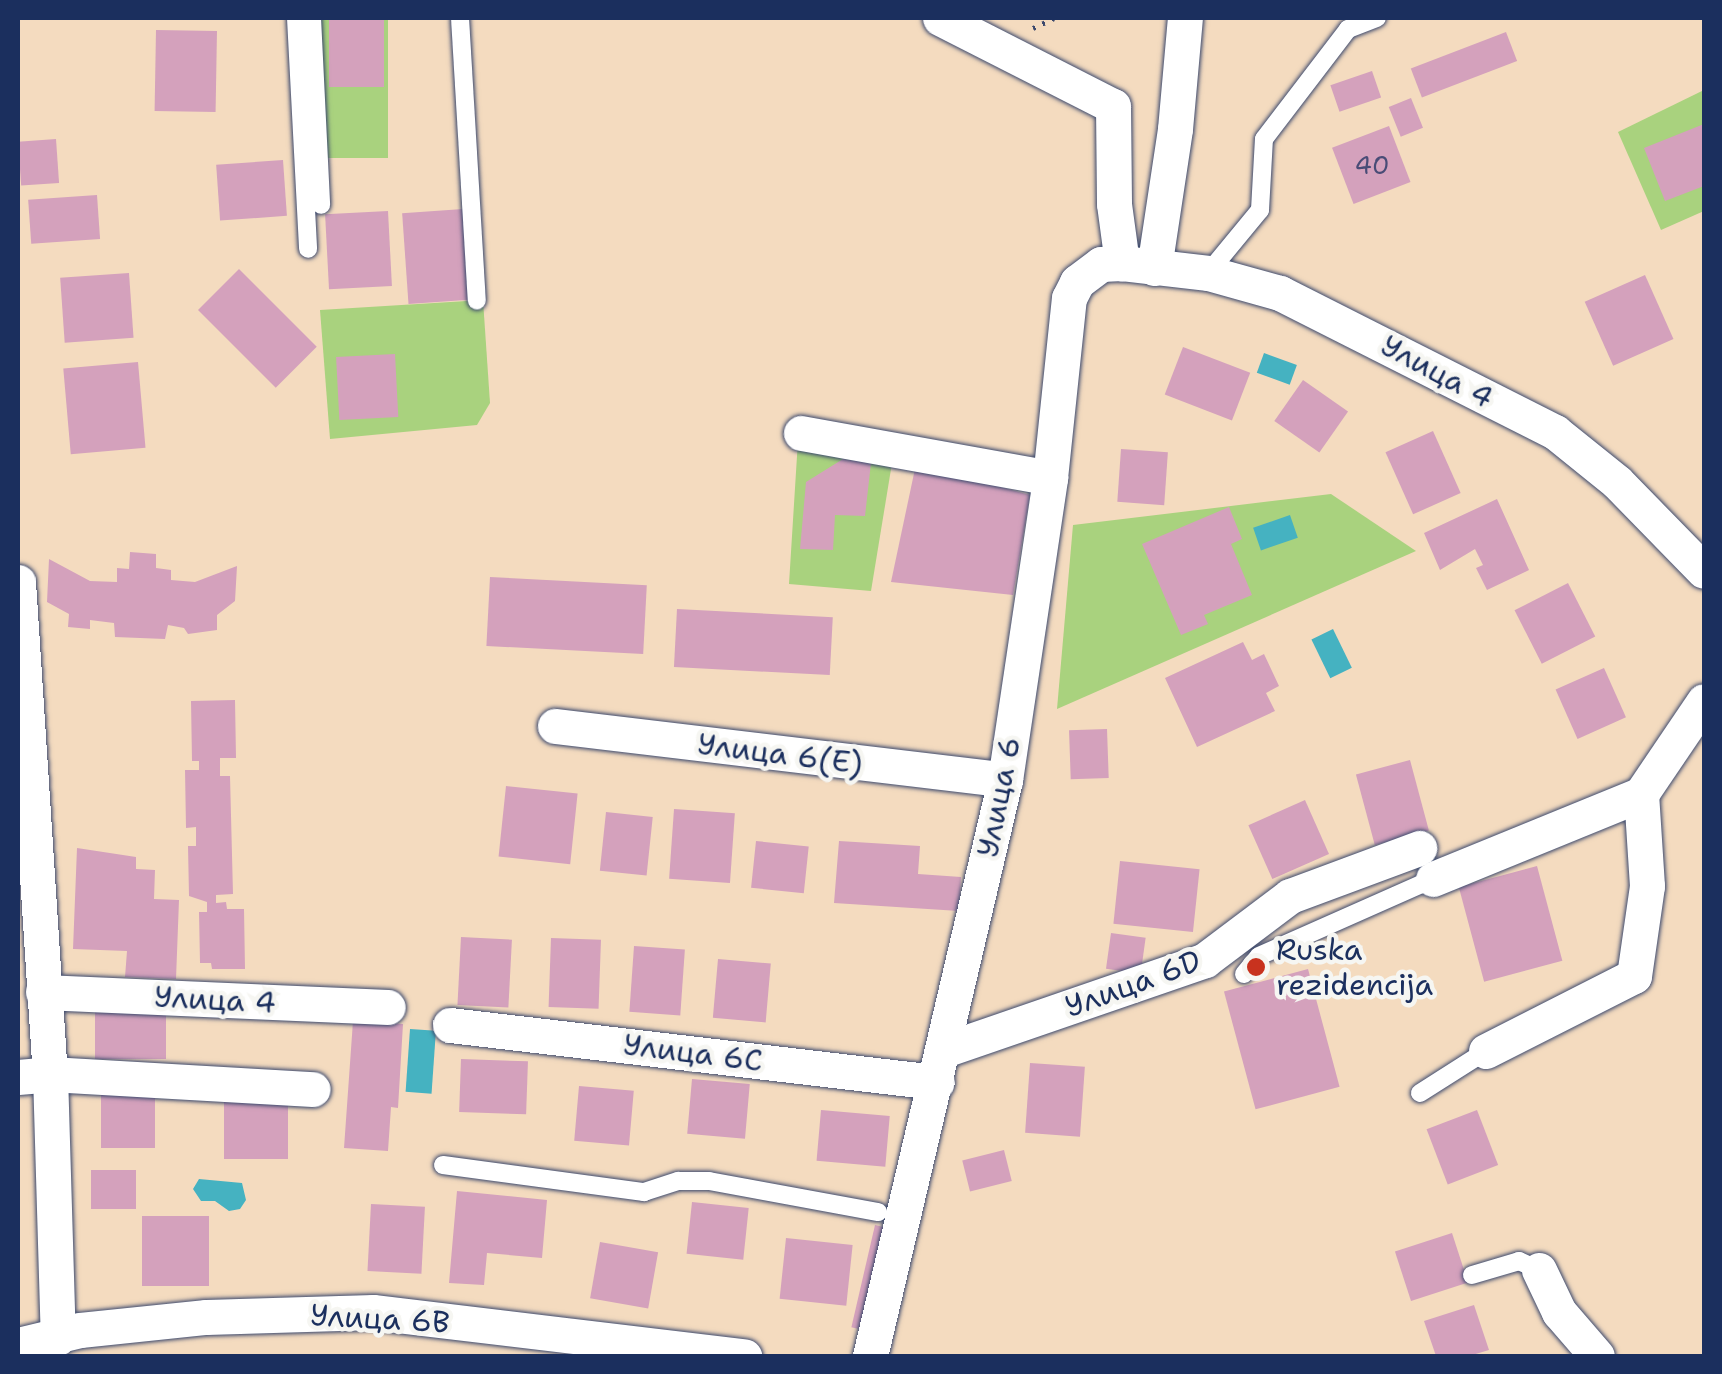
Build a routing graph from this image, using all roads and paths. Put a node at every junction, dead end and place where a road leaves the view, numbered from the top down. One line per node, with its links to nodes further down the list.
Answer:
1 (296, 18): 8 (lane)
2 (312, 18): 7 (lane)
3 (460, 18): 11 (lane)
4 (1185, 18): 9 (street)
5 (1377, 18): 10 (lane)
6 (958, 22): 9 (street)
7 (321, 205)
8 (308, 249)
9 (1138, 266): 10 (street, Улица 4); 13 (street, Улица 6)
10 (1208, 274): 14 (street, Улица 4)
11 (477, 300)
12 (818, 443): 13 (street)
13 (1050, 478): 18 (street, Улица 6)
14 (1704, 572)
15 (18, 582): 21 (street)
16 (1704, 701): 19 (street)
17 (555, 726): 18 (street, Улица 6(E))
18 (1005, 780): 27 (street, Улица 6)
19 (1641, 794): 20 (street); 26 (street)
20 (1426, 863): 22 (lane); 27 (street, Улица 6D)
21 (26, 896): 23 (street)
22 (1244, 974)
23 (43, 992): 24 (street, Улица 4); 28 (street)
24 (388, 1007)
25 (450, 1025): 27 (street, Улица 6C)
26 (1486, 1051): 30 (lane)
27 (940, 1066): 38 (street, Улица 6)
28 (34, 1075): 29 (street); 35 (street)
29 (313, 1089)
30 (1420, 1093)
31 (443, 1164): 32 (lane)
32 (878, 1212)
33 (1539, 1270): 34 (lane); 39 (street)
34 (1472, 1275)
35 (73, 1342): 36 (street, Улица 6B); 37 (street, Улица 6B)
36 (18, 1345)
37 (744, 1356)
38 (870, 1356)
39 (1597, 1356)

